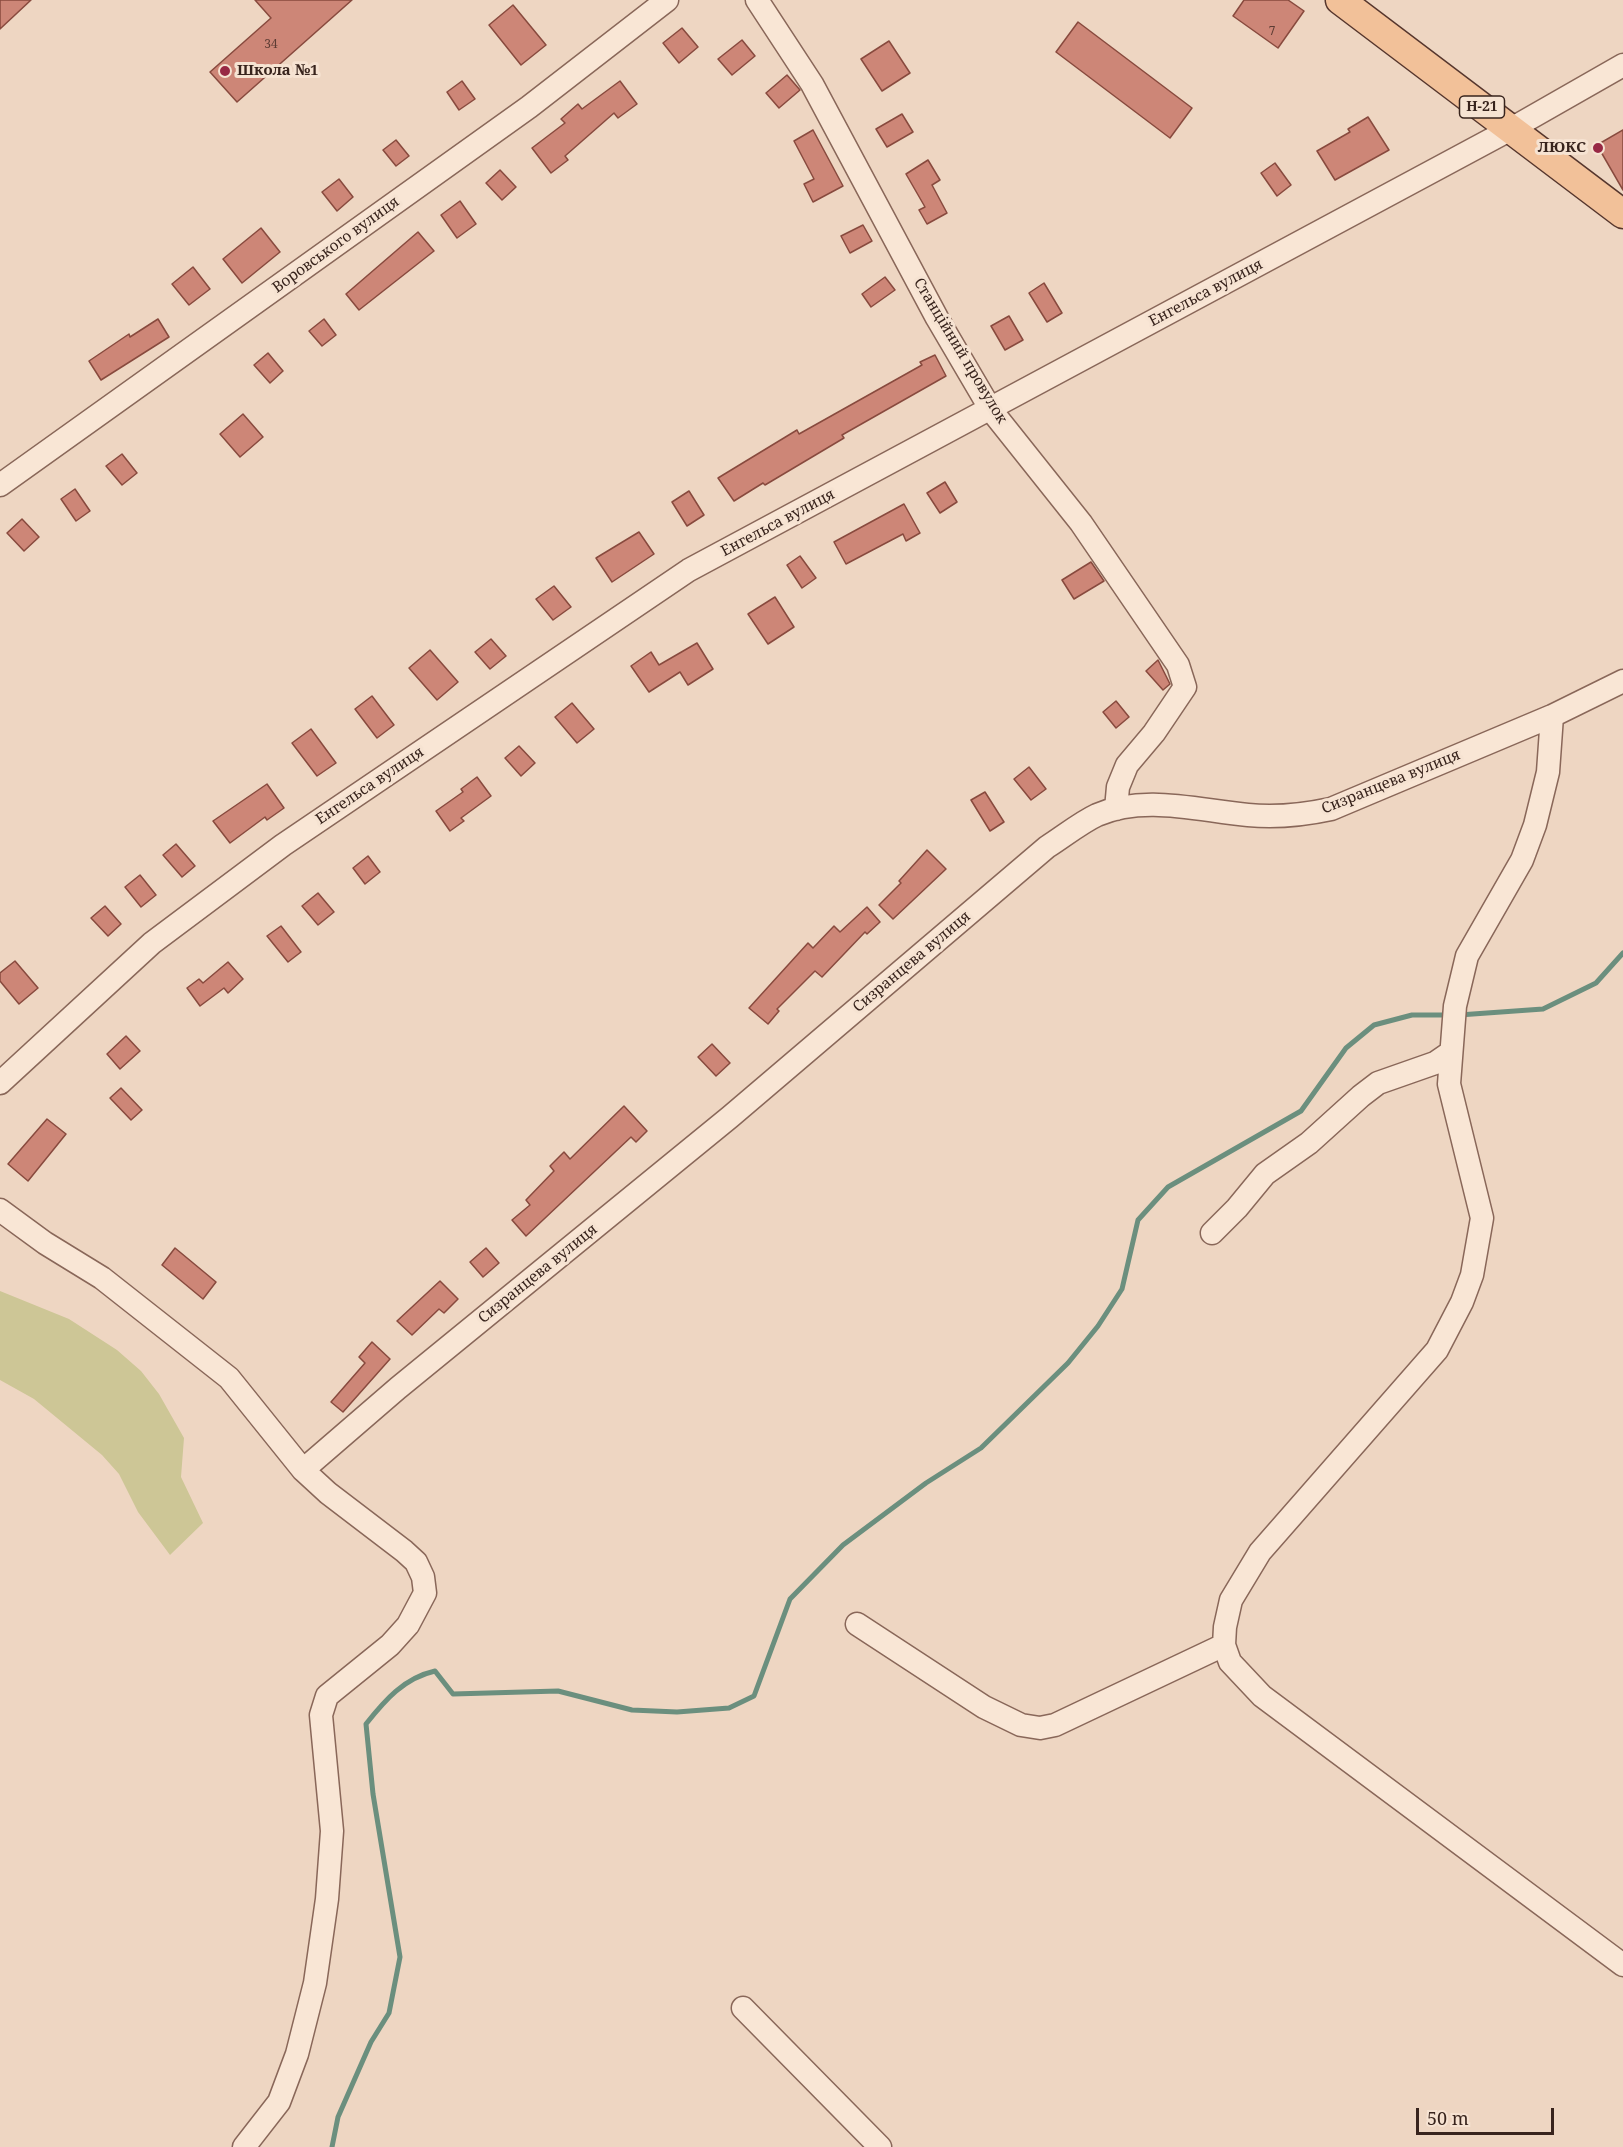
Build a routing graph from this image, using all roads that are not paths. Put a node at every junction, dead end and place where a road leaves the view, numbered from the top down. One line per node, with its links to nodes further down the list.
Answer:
1 (667, 0): 8 (street, Воровського вулиця)
2 (757, 0): 7 (street, Станційний провулок)
3 (1340, 0): 5 (main road, Н-21)
4 (1623, 65): 5 (street, Енгельса вулиця)
5 (1511, 129): 6 (main road, Н-21); 7 (street, Енгельса вулиця)
6 (1623, 214)
7 (992, 410): 11 (street, Станційний провулок); 13 (street, Енгельса вулиця)
8 (0, 485)
9 (1623, 681): 10 (street, Сизранцева вулиця)
10 (1552, 716): 11 (street, Сизранцева вулиця); 12 (street)
11 (1116, 809): 16 (street, Сизранцева вулиця)
12 (1451, 1052): 15 (street); 18 (street)
13 (0, 1083)
14 (0, 1210): 16 (street)
15 (1212, 1233)
16 (303, 1470): 21 (street)
17 (857, 1624): 18 (street)
18 (1224, 1645): 19 (street)
19 (1623, 1965)
20 (743, 2008): 22 (street)
21 (244, 2147)
22 (880, 2147)

